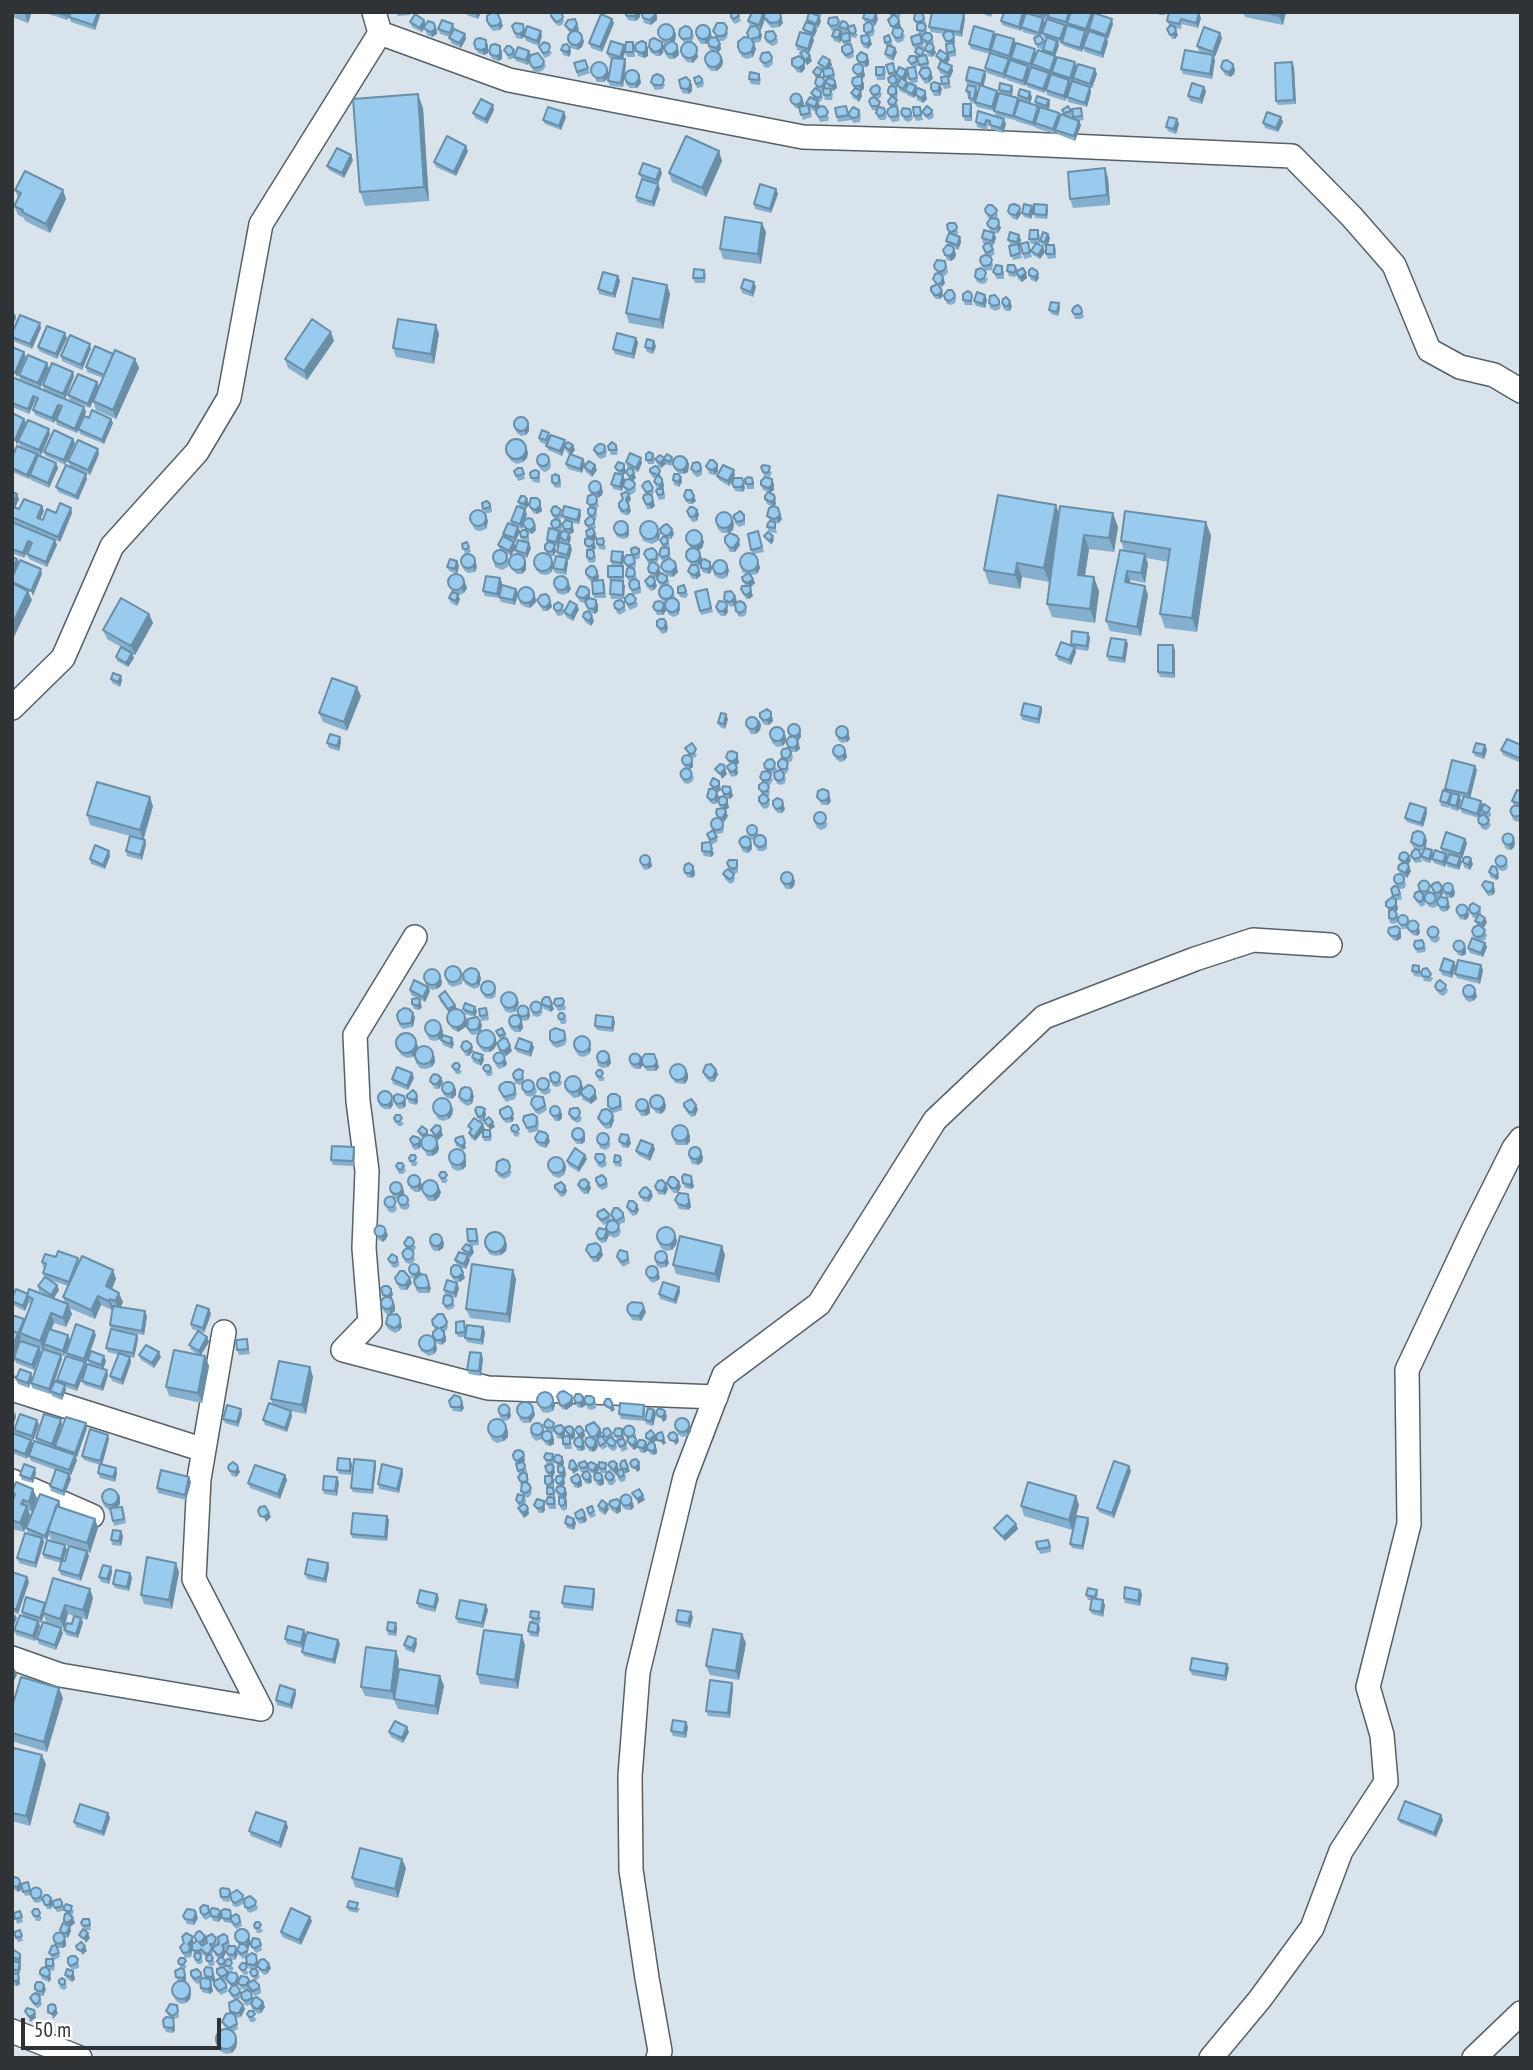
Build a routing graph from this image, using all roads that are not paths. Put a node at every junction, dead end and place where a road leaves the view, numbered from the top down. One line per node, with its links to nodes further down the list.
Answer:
1 (377, 23): 2 (street); 3 (street)
2 (1521, 391)
3 (12, 708)
4 (415, 937): 9 (street)
5 (1330, 945): 9 (street)
6 (1521, 1139): 18 (street)
7 (224, 1332): 10 (street)
8 (12, 1389): 10 (street)
9 (716, 1397): 17 (street)
10 (204, 1450): 13 (street)
11 (12, 1481): 12 (street)
12 (92, 1516)
13 (12, 1658)
14 (1521, 2013): 19 (street)
15 (12, 2031): 16 (street)
16 (80, 2058)
17 (658, 2058)
18 (1211, 2058)
19 (1474, 2058)

